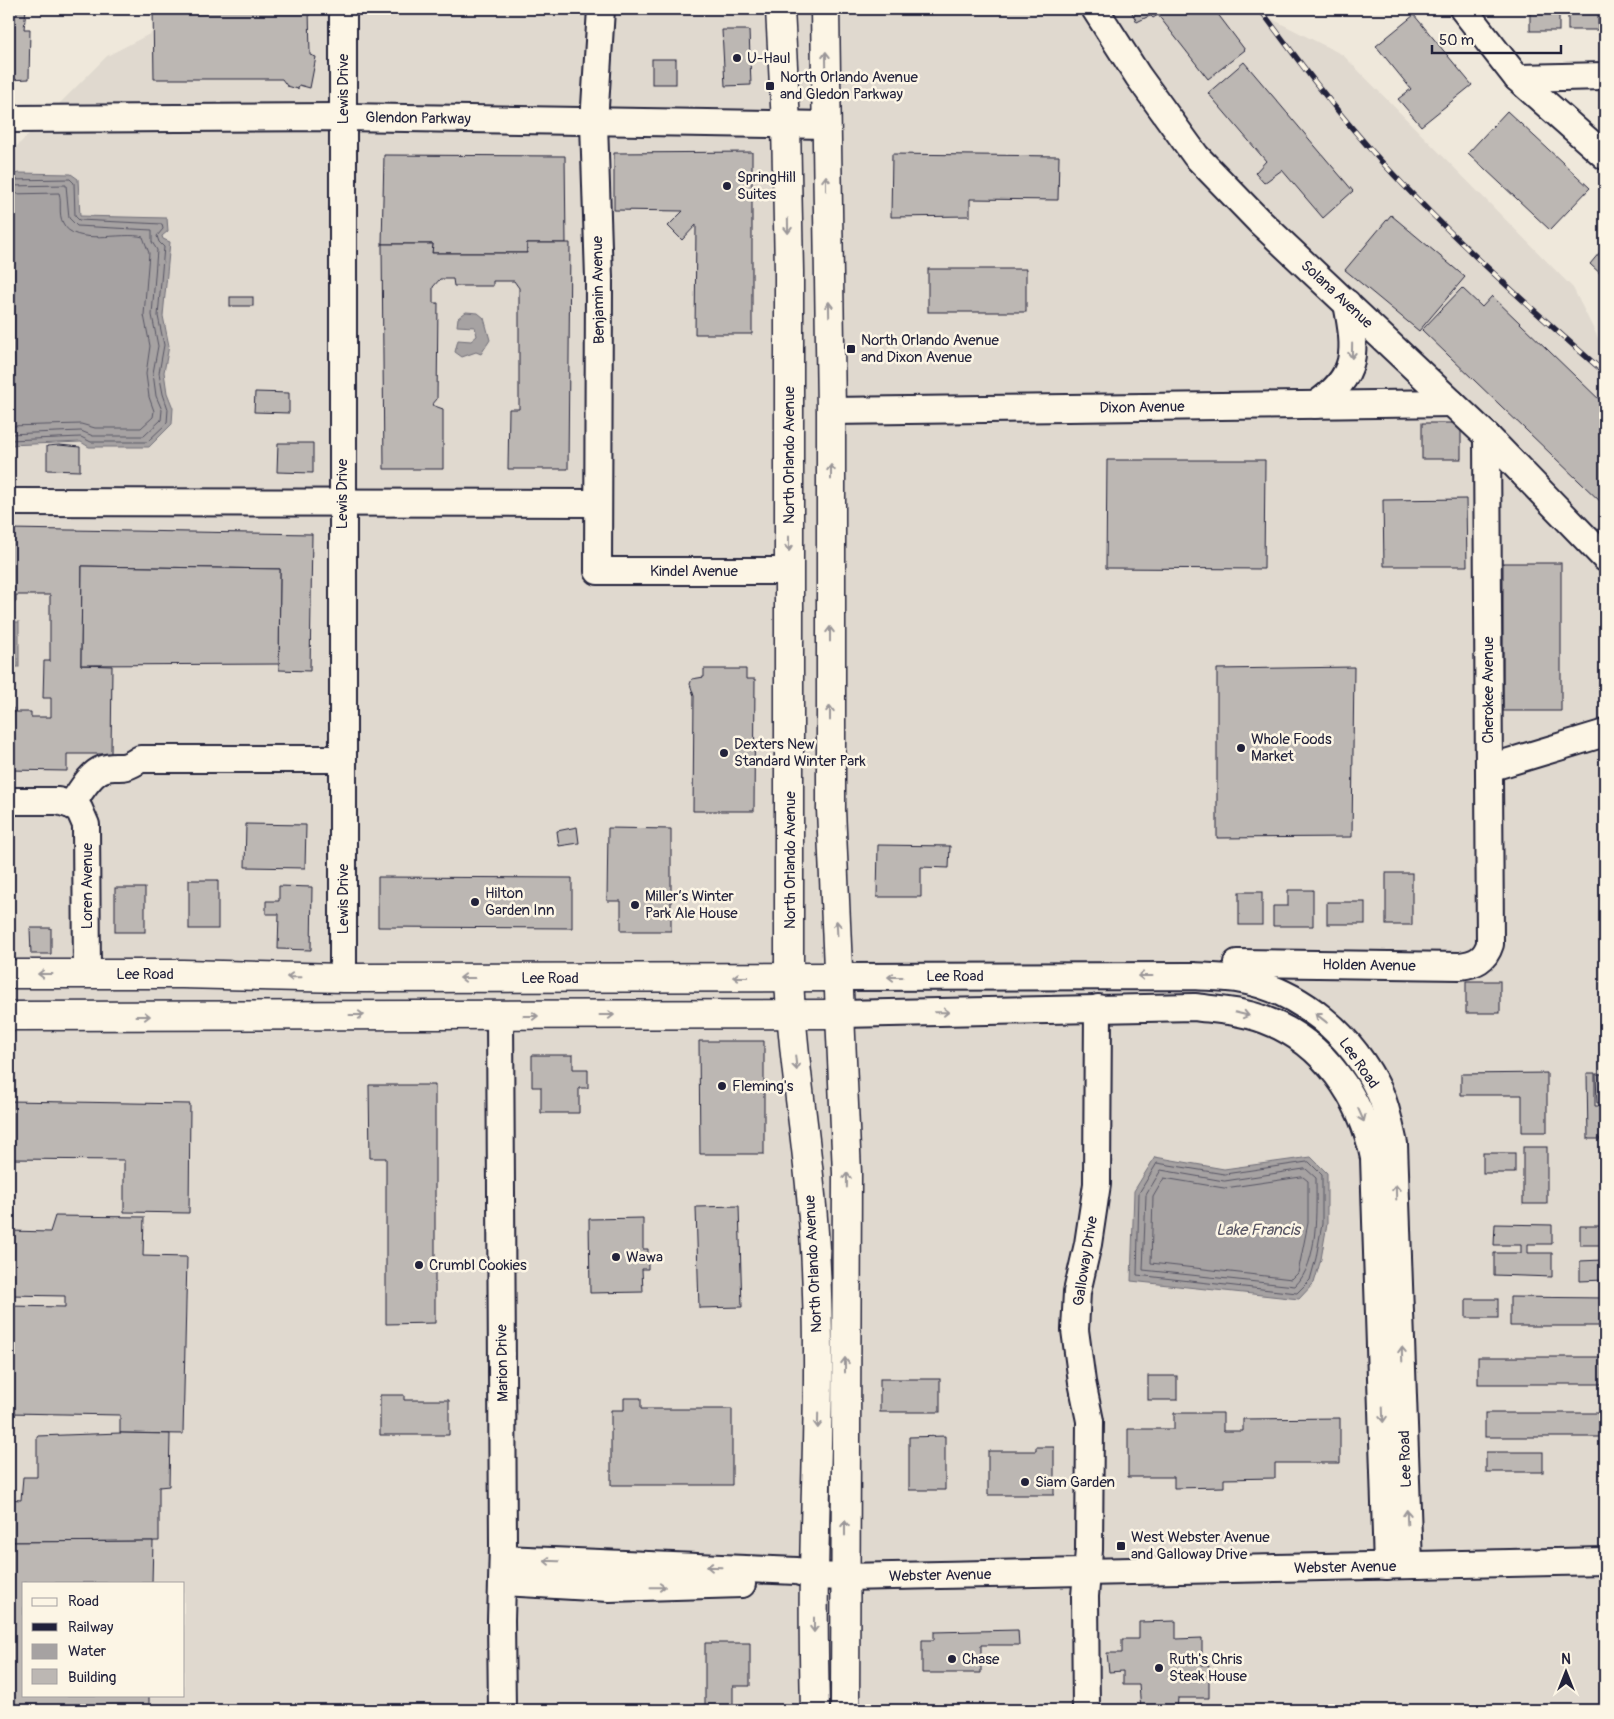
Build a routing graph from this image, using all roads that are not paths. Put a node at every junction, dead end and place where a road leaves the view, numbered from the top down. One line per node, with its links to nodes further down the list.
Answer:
1 (343, 9): 9 (street, Lewis Drive)
2 (601, 9): 11 (street, Benjamin Avenue)
3 (780, 9): 12 (main road, North Orlando Avenue)
4 (825, 9): 13 (main road, North Orlando Avenue, one-way to 4)
5 (1095, 9): 15 (street, Solana Avenue)
6 (1462, 9): 8 (street)
7 (1605, 76): 8 (street)
8 (1517, 78): 14 (street)
9 (343, 117): 10 (street, Glendon Parkway); 11 (street, Glendon Parkway); 21 (street, Lewis Drive)
10 (9, 119)
11 (594, 123): 12 (street, Glendon Parkway); 22 (street, Benjamin Avenue)
12 (786, 124): 13 (street, Glendon Parkway); 25 (main road, North Orlando Avenue, one-way to 25)
13 (827, 125): 18 (main road, North Orlando Avenue, one-way to 13)
14 (1605, 156)
15 (1347, 303): 16 (street, Solana Avenue); 17 (street, one-way to 17)
16 (1452, 403): 17 (street, Dixon Avenue); 19 (street, Solana Avenue)
17 (1315, 405): 18 (street, Dixon Avenue)
18 (831, 411): 27 (main road, North Orlando Avenue, one-way to 18)
19 (1487, 436): 23 (street, Solana Avenue); 30 (street, Cherokee Avenue)
20 (9, 502): 21 (street)
21 (342, 503): 22 (street); 29 (street, Lewis Drive)
22 (598, 503): 24 (street, Benjamin Avenue)
23 (1605, 558)
24 (598, 570): 25 (street, Kindel Avenue)
25 (789, 571): 26 (main road, North Orlando Avenue)
26 (789, 608): 27 (main road); 38 (main road, North Orlando Avenue)
27 (830, 683): 39 (main road, North Orlando Avenue, one-way to 27)
28 (1605, 734): 30 (street)
29 (342, 758): 32 (street); 40 (street, Lewis Drive)
30 (1488, 768): 33 (street, Cherokee Avenue)
31 (9, 801): 32 (street)
32 (71, 805): 36 (street, Loren Avenue)
33 (1490, 944): 34 (street, Holden Avenue)
34 (1237, 963)
35 (9, 974): 36 (main road, Lee Road, one-way to 35)
36 (87, 974): 40 (main road, Lee Road, one-way to 36)
37 (1194, 976): 39 (street, Lee Road, one-way to 39); 41 (street); 48 (street, Lee Road, one-way to 37)
38 (789, 977): 39 (main road, Lee Road); 40 (main road, Lee Road, one-way to 40); 45 (main road, North Orlando Avenue)
39 (839, 977): 44 (main road, North Orlando Avenue)
40 (343, 978): 43 (main road)
41 (1194, 1007): 42 (street, Lee Road); 48 (street, Lee Road, one-way to 48)
42 (1098, 1008): 44 (street, Lee Road, one-way to 42); 52 (street, Galloway Drive)
43 (291, 1014): 46 (main road, Lee Road, one-way to 43); 47 (main road, Lee Road, one-way to 47)
44 (841, 1014): 45 (main road, Lee Road); 54 (main road, North Orlando Avenue, one-way to 44)
45 (790, 1015): 47 (main road, Lee Road, one-way to 45); 53 (main road, North Orlando Avenue, one-way to 53)
46 (9, 1016)
47 (500, 1016): 51 (street, Marion Drive)
48 (1389, 1272): 50 (street, Lee Road)
49 (1605, 1561): 50 (street, Webster Avenue)
50 (1398, 1566): 52 (street, Webster Avenue)
51 (503, 1571): 53 (street, Webster Avenue); 55 (street, Marion Drive)
52 (1088, 1572): 54 (street, Webster Avenue); 58 (street, Galloway Drive)
53 (814, 1576): 54 (street, Webster Avenue); 56 (main road, North Orlando Avenue, one-way to 56)
54 (845, 1577): 57 (main road, North Orlando Avenue)
55 (502, 1710)
56 (815, 1710)
57 (845, 1710)
58 (1086, 1710)

